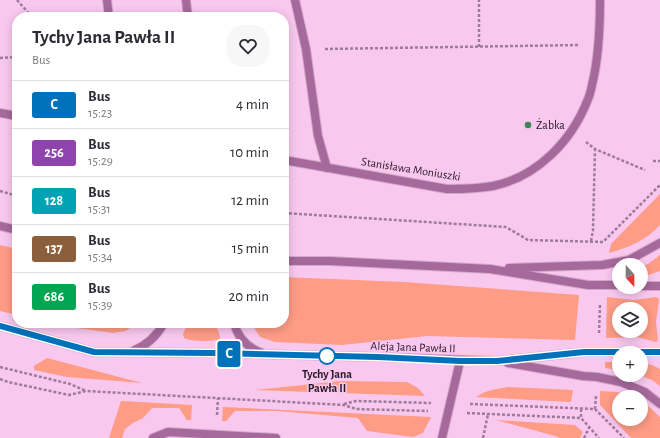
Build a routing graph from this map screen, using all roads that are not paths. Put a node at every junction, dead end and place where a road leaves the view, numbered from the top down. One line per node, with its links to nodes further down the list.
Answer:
1 (107, 0): 5 (street)
2 (186, 0): 6 (street)
3 (295, 0): 10 (street)
4 (600, 0): 10 (street, Stanisława Moniuszki)
5 (108, 12)
6 (187, 12)
7 (0, 113): 8 (street)
8 (12, 115)
9 (289, 161): 10 (street, Stanisława Moniuszki)
10 (327, 168)
11 (0, 226): 12 (street)
12 (12, 229)
13 (660, 243): 15 (street)
14 (289, 261): 15 (street)
15 (490, 269): 16 (street)
16 (612, 285)
17 (648, 286): 18 (street)
18 (660, 286)
19 (0, 326): 22 (street, Aleja Jana Pawła II)
20 (161, 328): 22 (street)
21 (236, 328): 24 (street)
22 (131, 352): 24 (street, Aleja Jana Pawła II)
23 (660, 352): 26 (street, Aleja Jana Pawła II)
24 (267, 355): 25 (street, Aleja Jana Pawła II)
25 (460, 361): 26 (street, Aleja Jana Pawła II); 30 (street)
26 (497, 361): 27 (street)
27 (660, 404)
28 (153, 438): 29 (street)
29 (276, 438)
30 (443, 438)

